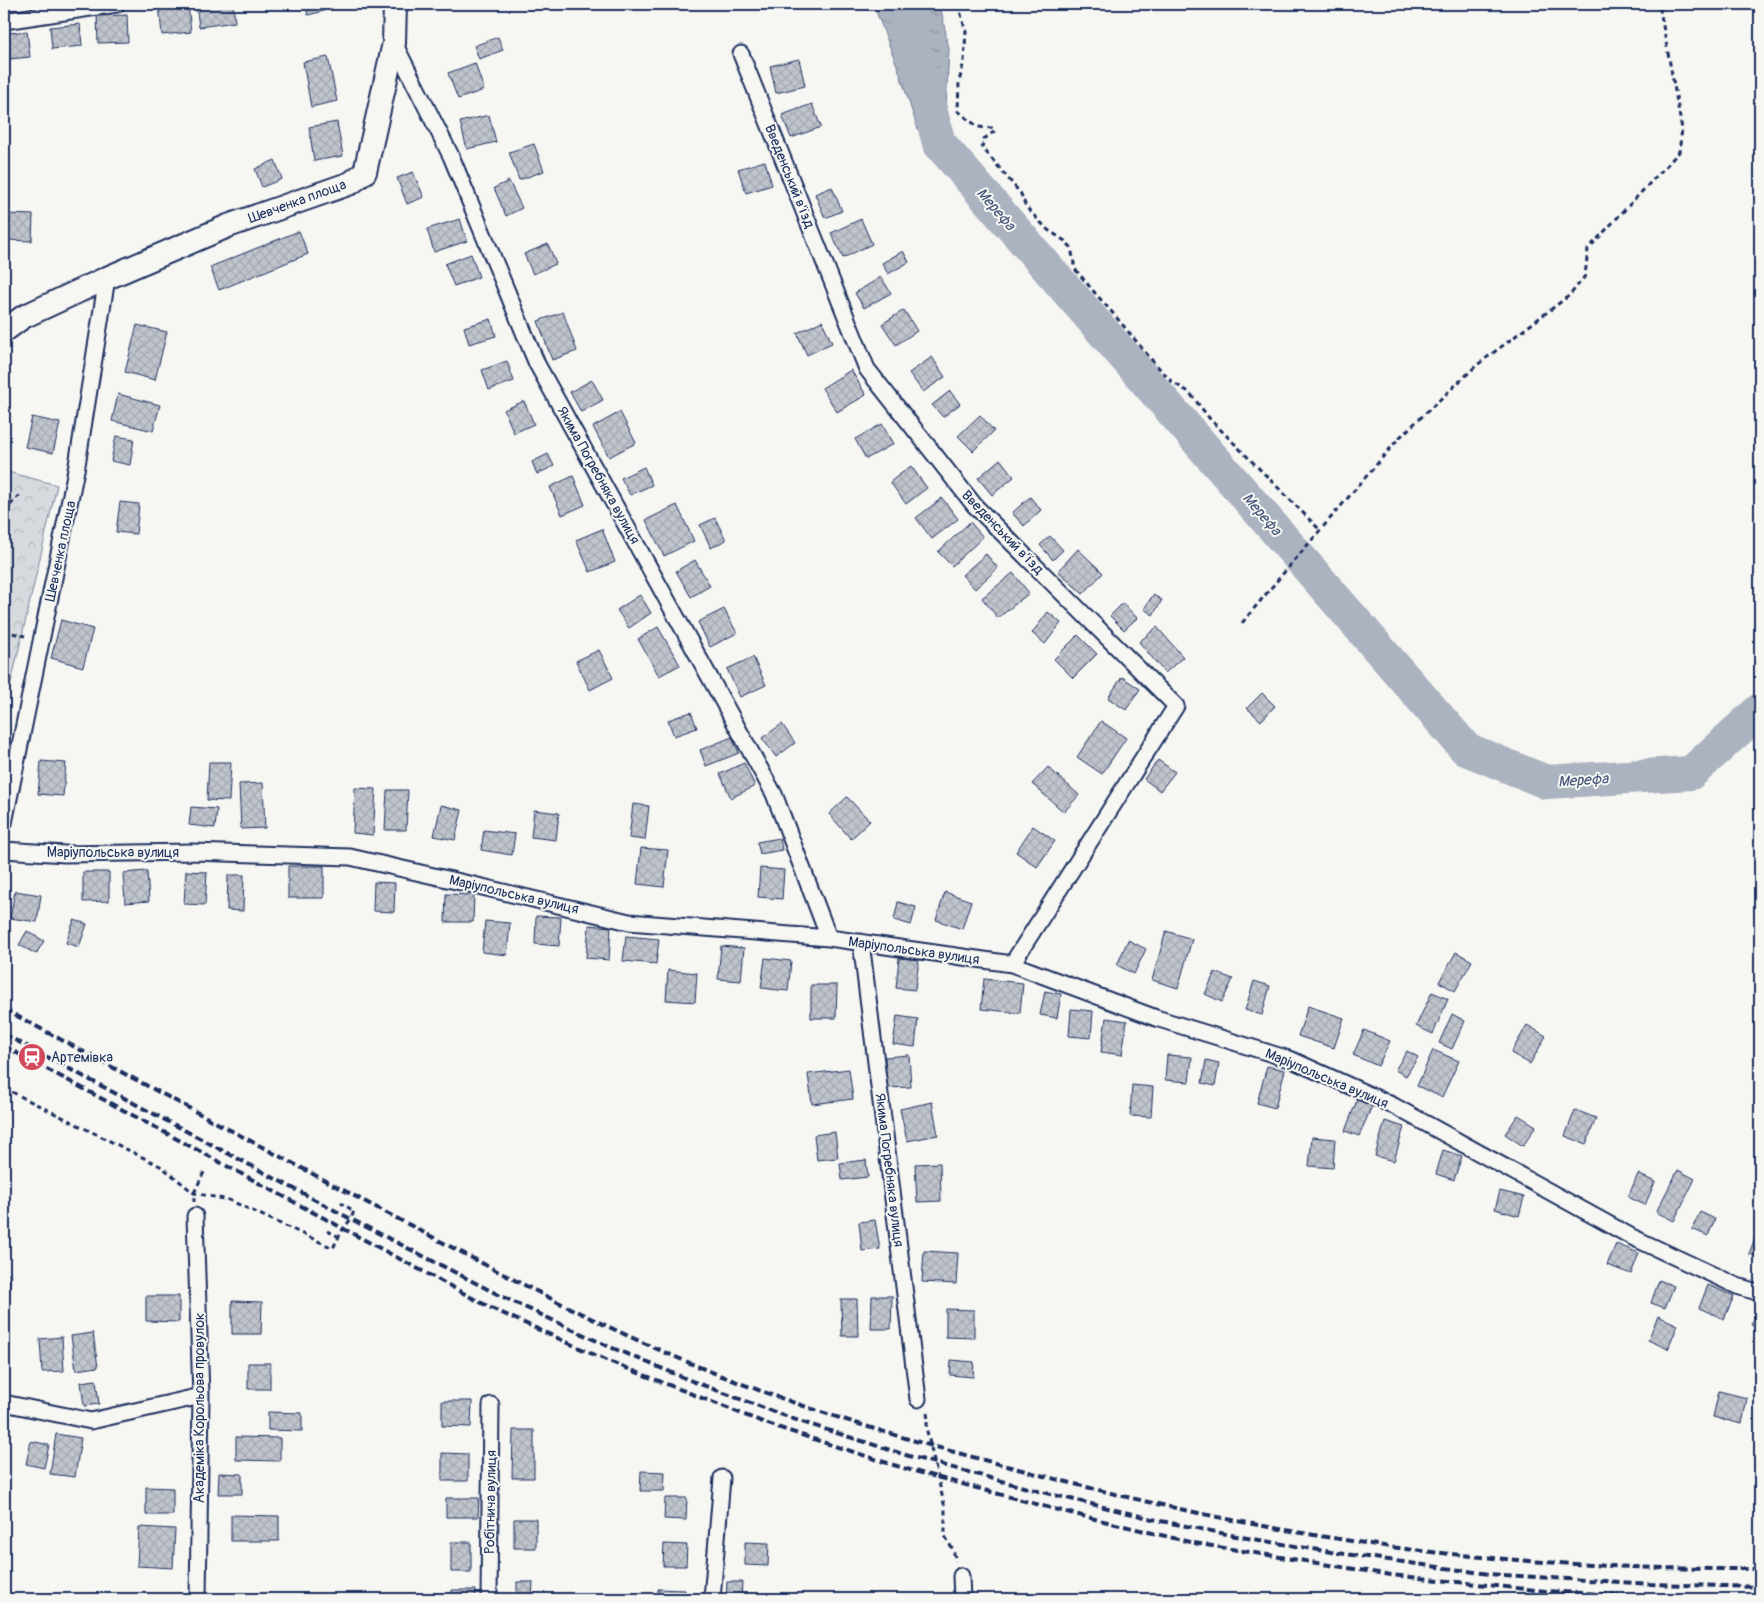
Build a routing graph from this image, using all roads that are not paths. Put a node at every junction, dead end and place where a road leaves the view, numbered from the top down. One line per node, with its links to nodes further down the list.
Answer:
1 (117, 4): 3 (street)
2 (395, 4): 4 (street, Якима Погребняка вулиця)
3 (4, 21)
4 (394, 44): 6 (street, Шевченка площа); 10 (street, Якима Погребняка вулиця)
5 (741, 54): 12 (street, Введенський в'їзд)
6 (107, 278): 7 (street, Шевченка площа); 8 (street, Шевченка площа)
7 (4, 331)
8 (4, 823)
9 (4, 850): 10 (street, Маріупольська вулиця)
10 (829, 938): 11 (street, Маріупольська вулиця)
11 (860, 942): 12 (street, Маріупольська вулиця); 16 (street, Якима Погребняка вулиця)
12 (1012, 964): 14 (street, Маріупольська вулиця)
13 (195, 1216): 15 (street, Академіка Корольова провулок)
14 (1760, 1294)
15 (201, 1396): 17 (street); 21 (street, Академіка Корольова провулок)
16 (918, 1398)
17 (4, 1404)
18 (491, 1405): 22 (street, Робітнича вулиця)
19 (722, 1478): 23 (street)
20 (961, 1576): 24 (street)
21 (198, 1599)
22 (489, 1599)
23 (712, 1599)
24 (962, 1599)

